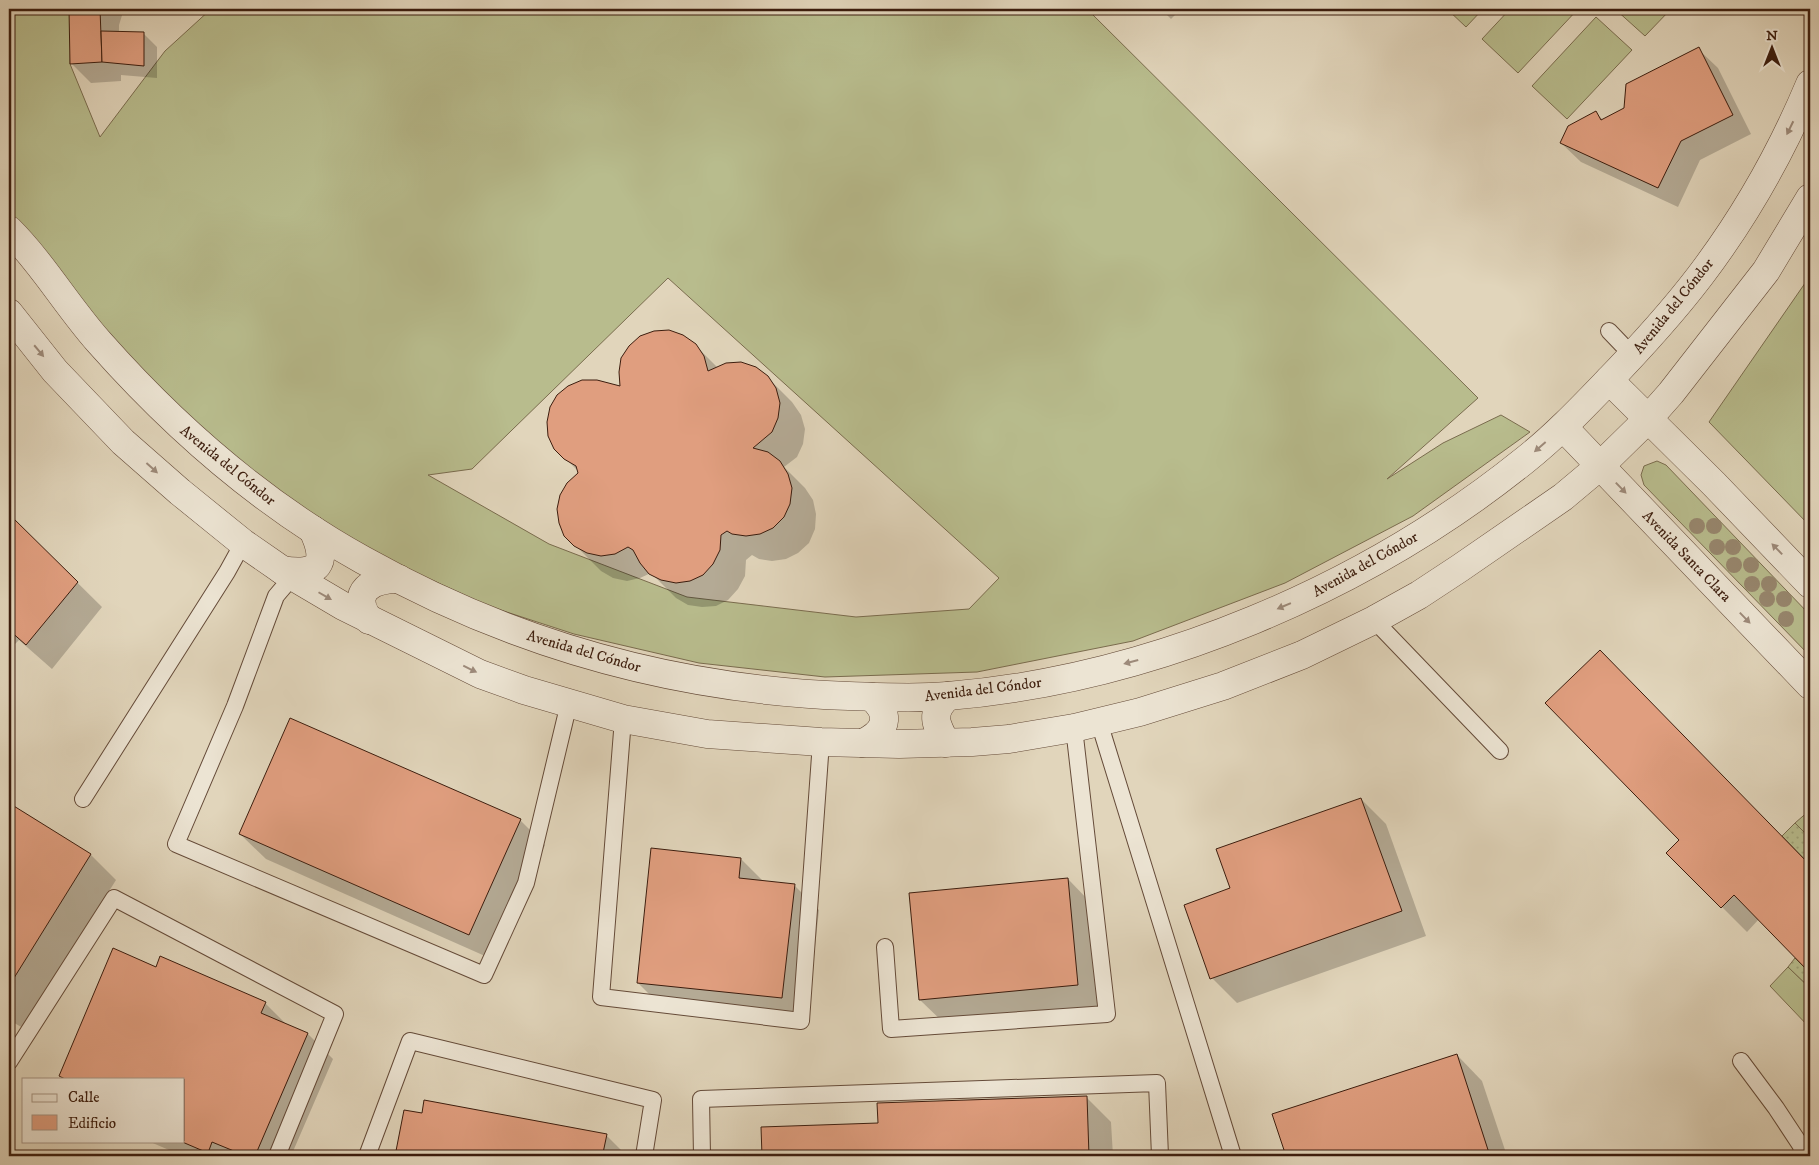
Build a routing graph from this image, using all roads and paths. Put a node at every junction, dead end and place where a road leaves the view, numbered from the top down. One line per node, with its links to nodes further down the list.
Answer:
1 (1810, 84): 6 (street, Avenida del Cóndor, one-way to 6)
2 (1810, 198): 8 (street)
3 (9, 230): 11 (street, Avenida del Cóndor)
4 (9, 313): 12 (street, one-way to 12)
5 (1609, 331): 6 (lane)
6 (1632, 355): 7 (street, Avenida del Cóndor)
7 (1609, 380): 8 (street); 9 (street, Avenida del Cóndor)
8 (1648, 419): 10 (street); 15 (street, one-way to 8)
9 (1564, 427): 10 (street, Avenida Santa Clara); 19 (street, Avenida del Cóndor, one-way to 19)
10 (1600, 466): 17 (street); 18 (street, Avenida Santa Clara, one-way to 18)
11 (313, 530): 13 (street); 14 (street, Avenida del Cóndor)
12 (243, 543): 13 (street); 28 (lane)
13 (288, 573): 16 (street, one-way to 16); 21 (lane)
14 (399, 579): 16 (street); 20 (street, Avenida del Cóndor)
15 (1810, 584)
16 (369, 620): 21 (street, one-way to 21)
17 (1374, 620): 23 (street); 27 (lane)
18 (1810, 685)
19 (948, 696): 20 (street, Avenida del Cóndor); 26 (street)
20 (872, 697): 25 (street)
21 (569, 703): 22 (street)
22 (623, 719): 24 (street); 24 (lane)
23 (1086, 725): 26 (street); 29 (lane); 38 (lane)
24 (821, 742): 25 (street)
25 (863, 743): 26 (street)
26 (946, 743)
27 (1500, 750)
28 (83, 799)
29 (885, 947)
30 (1741, 1061): 32 (lane)
31 (9, 1062): 33 (lane)
32 (1808, 1155)
33 (278, 1156)
34 (367, 1156): 35 (lane)
35 (644, 1156)
36 (702, 1156): 37 (lane)
37 (1160, 1156)
38 (1233, 1156)

